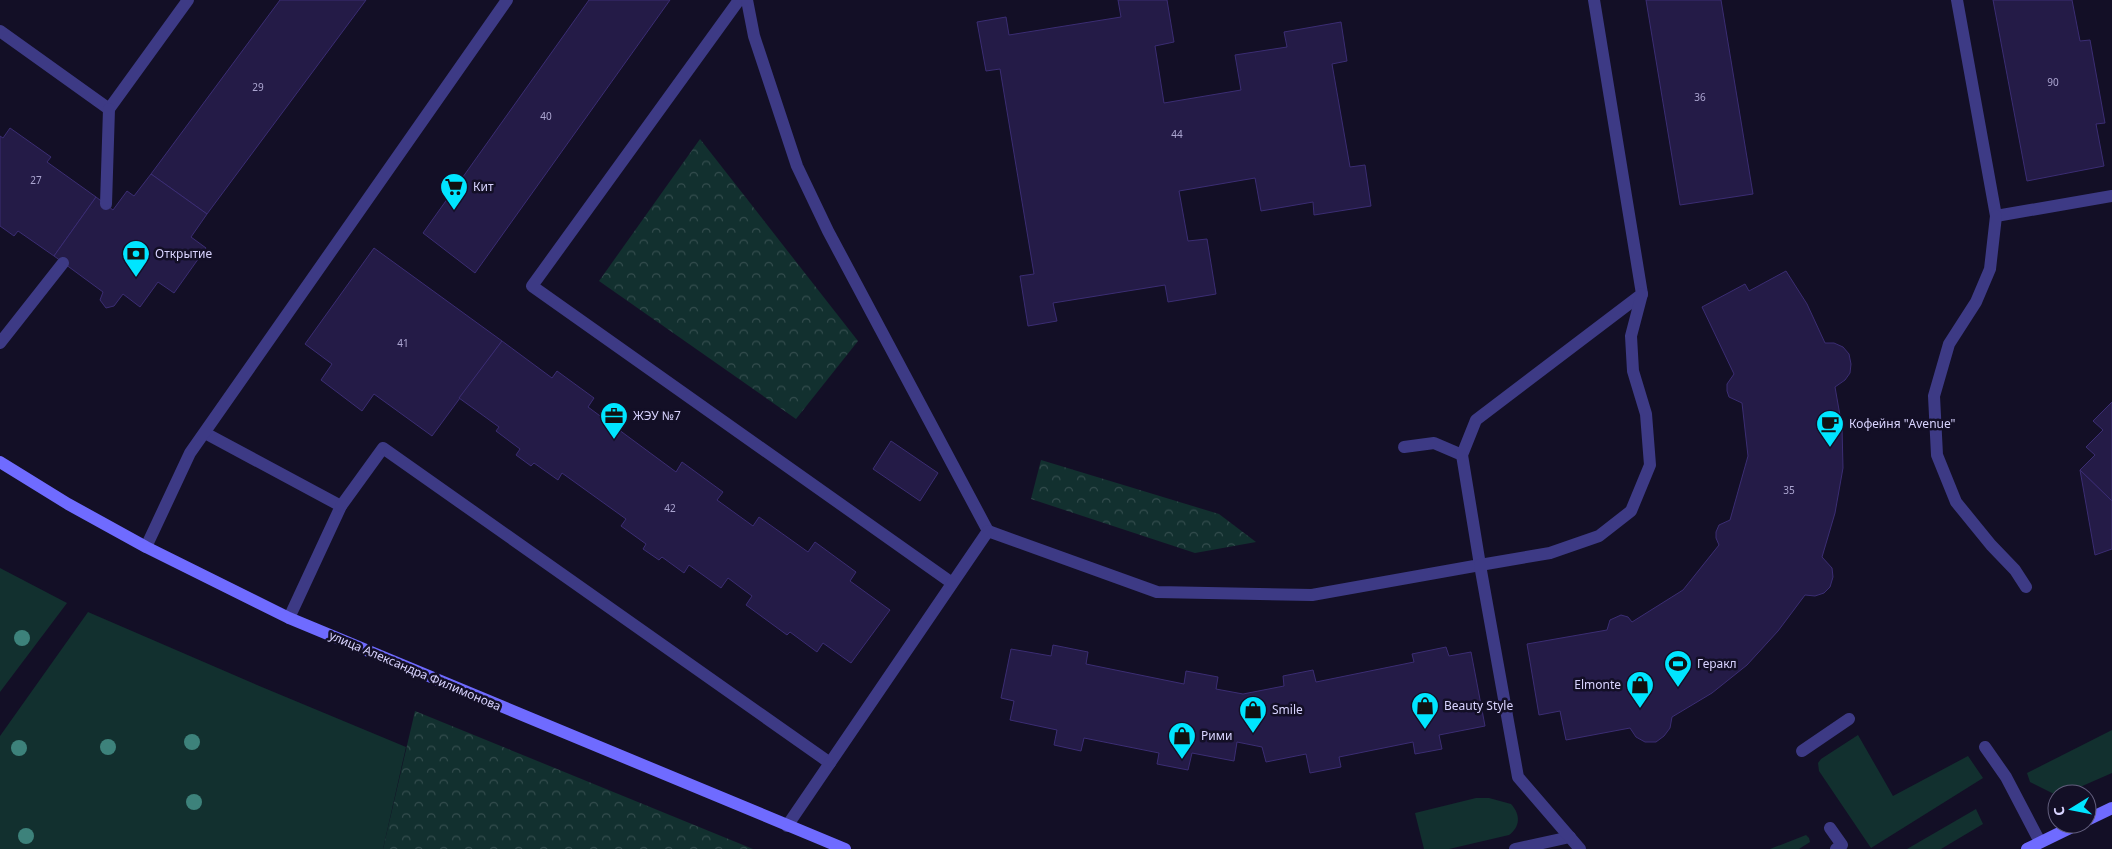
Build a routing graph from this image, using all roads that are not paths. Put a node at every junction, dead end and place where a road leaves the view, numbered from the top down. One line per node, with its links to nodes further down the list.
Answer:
1 (188, 0): 8 (lane)
2 (507, 0): 15 (lane)
3 (739, 0): 23 (lane)
4 (747, 0): 20 (lane)
5 (1594, 0): 13 (lane)
6 (1957, 0): 11 (lane)
7 (0, 31): 8 (lane)
8 (110, 109): 10 (lane)
9 (2112, 196): 11 (lane)
10 (106, 204)
11 (1996, 216): 24 (lane)
12 (63, 263): 14 (lane)
13 (1642, 294): 17 (lane); 22 (lane)
14 (0, 343)
15 (205, 433): 19 (lane); 21 (lane)
16 (1404, 447): 17 (lane)
17 (1462, 455): 22 (lane)
18 (0, 462): 21 (main road, улица Александра Филимонова)
19 (341, 506): 25 (lane); 29 (lane)
20 (988, 531): 22 (lane); 23 (lane)
21 (146, 547): 25 (main road, улица Александра Филимонова)
22 (1480, 565): 35 (lane)
23 (952, 584): 29 (lane)
24 (2026, 587)
25 (288, 618): 32 (main road, улица Александра Филимонова)
26 (1849, 720): 28 (lane)
27 (1985, 747): 36 (lane)
28 (1802, 751)
29 (830, 763): 32 (lane)
30 (2112, 808): 31 (main road)
31 (2097, 815)
32 (787, 826): 37 (main road, улица Александра Филимонова)
33 (1830, 828): 40 (lane)
34 (2057, 834): 36 (main road)
35 (1570, 837): 38 (lane); 39 (lane)
36 (2040, 842): 41 (main road)
37 (845, 849)
38 (1515, 849)
39 (1580, 849)
40 (1836, 849)
41 (2027, 849)

